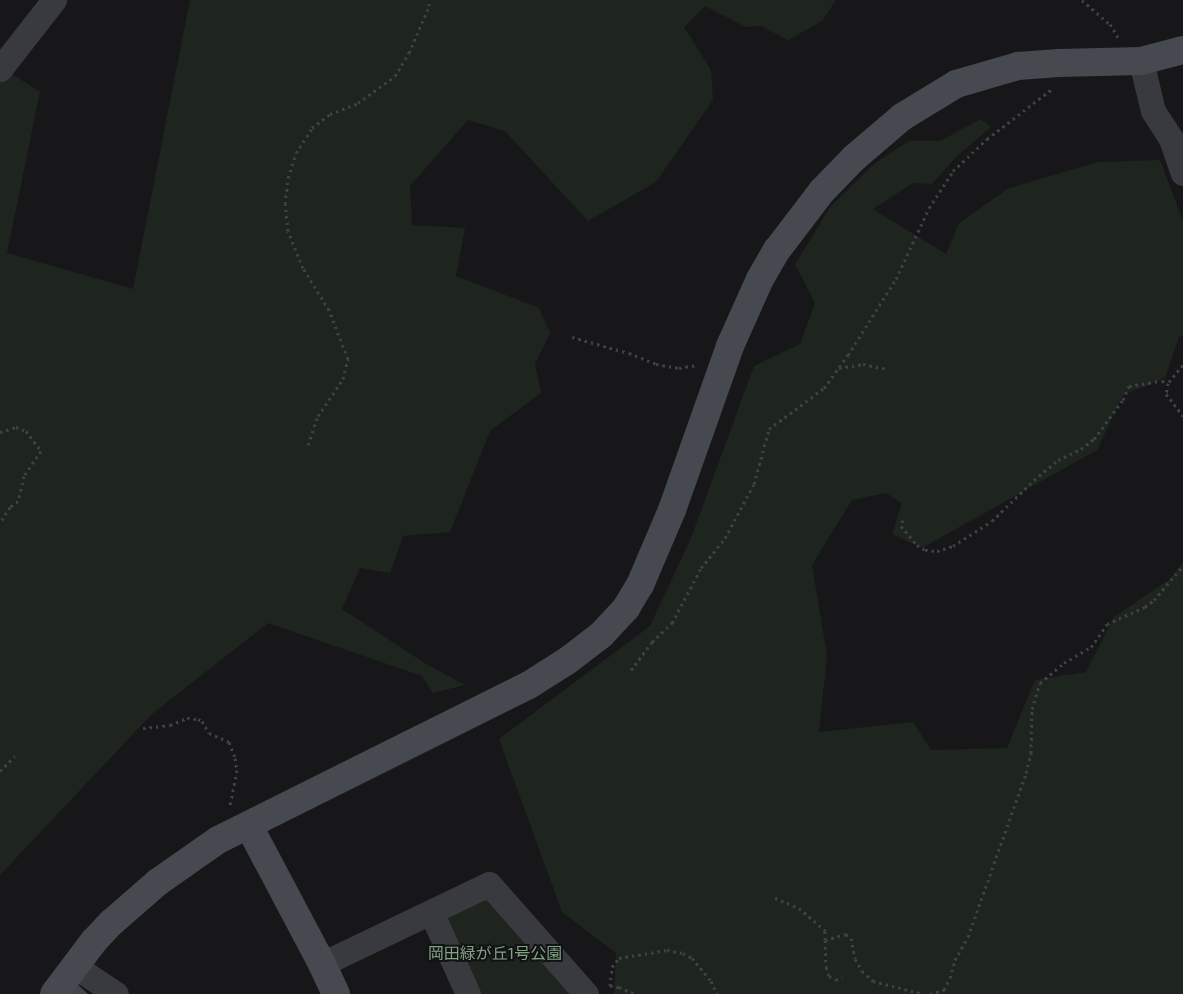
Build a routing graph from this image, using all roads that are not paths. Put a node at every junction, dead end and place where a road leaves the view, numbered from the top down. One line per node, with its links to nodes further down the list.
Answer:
1 (54, 0): 4 (street)
2 (1183, 50): 3 (street)
3 (1130, 61): 5 (street); 6 (street)
4 (0, 69)
5 (1183, 173)
6 (239, 830): 8 (street); 9 (street)
7 (431, 912): 8 (street); 10 (street); 14 (street)
8 (322, 964): 13 (street)
9 (76, 967): 11 (street); 12 (street)
10 (595, 991)
11 (54, 994)
12 (116, 994)
13 (336, 994)
14 (468, 994)

